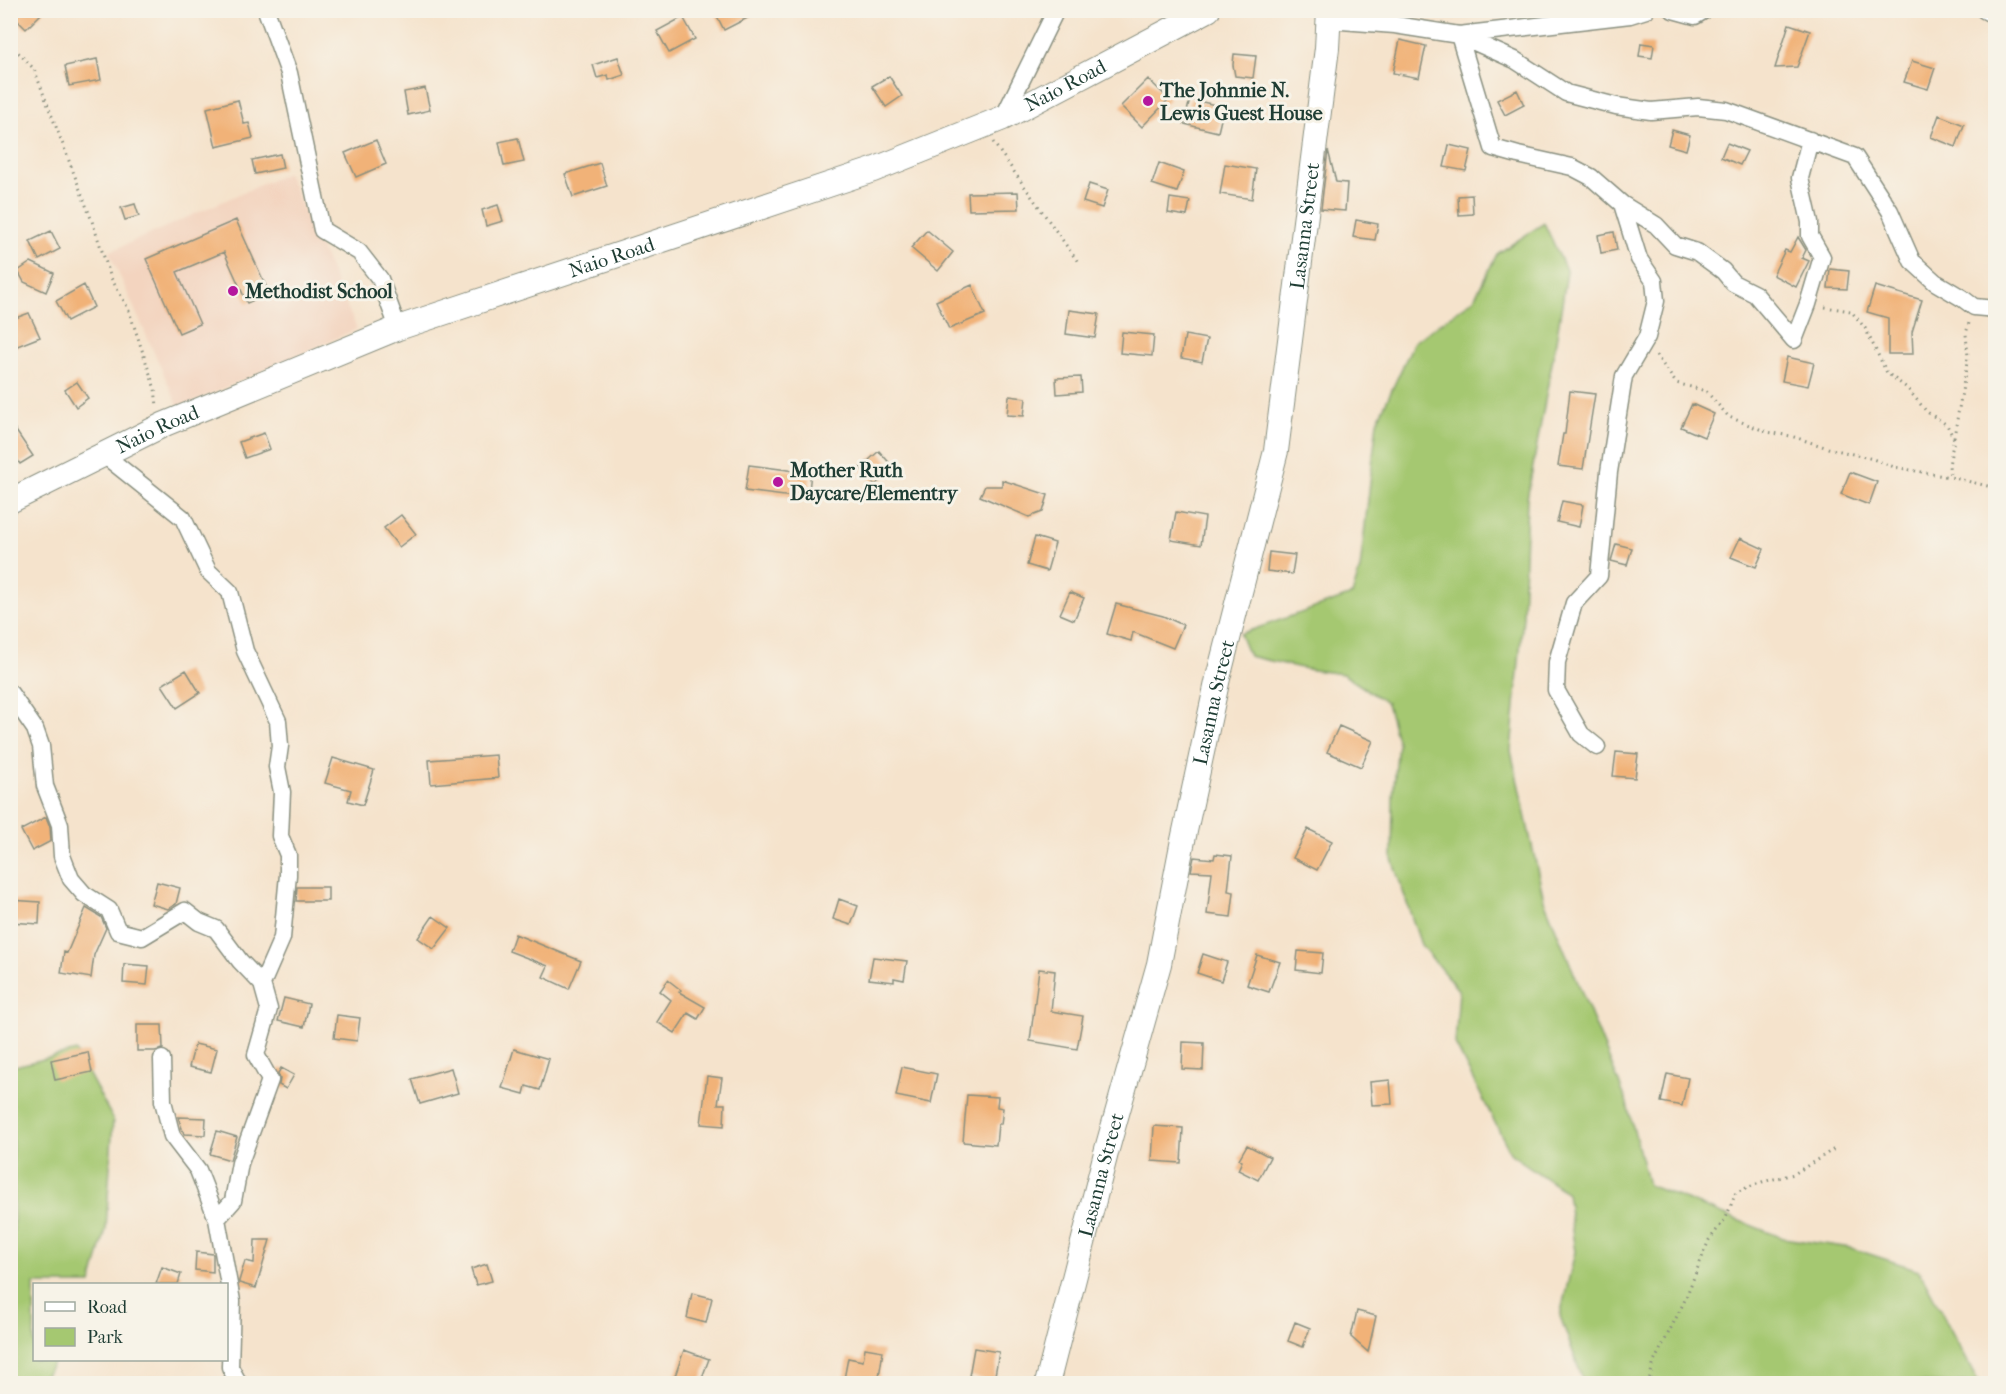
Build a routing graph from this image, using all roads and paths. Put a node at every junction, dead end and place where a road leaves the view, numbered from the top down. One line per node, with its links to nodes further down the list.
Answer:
1 (266, 10): 19 (street)
2 (1056, 10): 12 (street)
3 (1208, 10): 12 (street, Naio Road)
4 (1646, 10): 10 (street)
5 (1673, 10): 6 (street)
6 (1705, 10)
7 (1983, 10): 9 (street)
8 (1329, 15): 10 (street); 34 (street, Lasanna Street)
9 (1995, 16)
10 (1459, 34): 13 (street); 14 (street)
11 (10, 44): 21 (path)
12 (1003, 118): 15 (path); 19 (street, Naio Road)
13 (1810, 140): 16 (street); 17 (street)
14 (1622, 204): 16 (street); 20 (street)
15 (1078, 262)
16 (1808, 304): 22 (path)
17 (1974, 306): 18 (street); 22 (path)
18 (1995, 309)
19 (398, 328): 21 (street, Naio Road)
20 (1647, 338): 24 (path); 28 (street)
21 (165, 424): 23 (street, Naio Road)
22 (1954, 439): 24 (path)
23 (103, 454): 26 (street, Naio Road); 29 (street)
24 (1950, 477): 25 (path)
25 (1995, 488)
26 (10, 501)
27 (10, 693): 29 (street)
28 (1597, 747)
29 (262, 984): 32 (street)
30 (162, 1059): 32 (street)
31 (1836, 1148): 35 (path)
32 (217, 1219): 33 (street)
33 (239, 1383)
34 (1047, 1383)
35 (1648, 1383)

